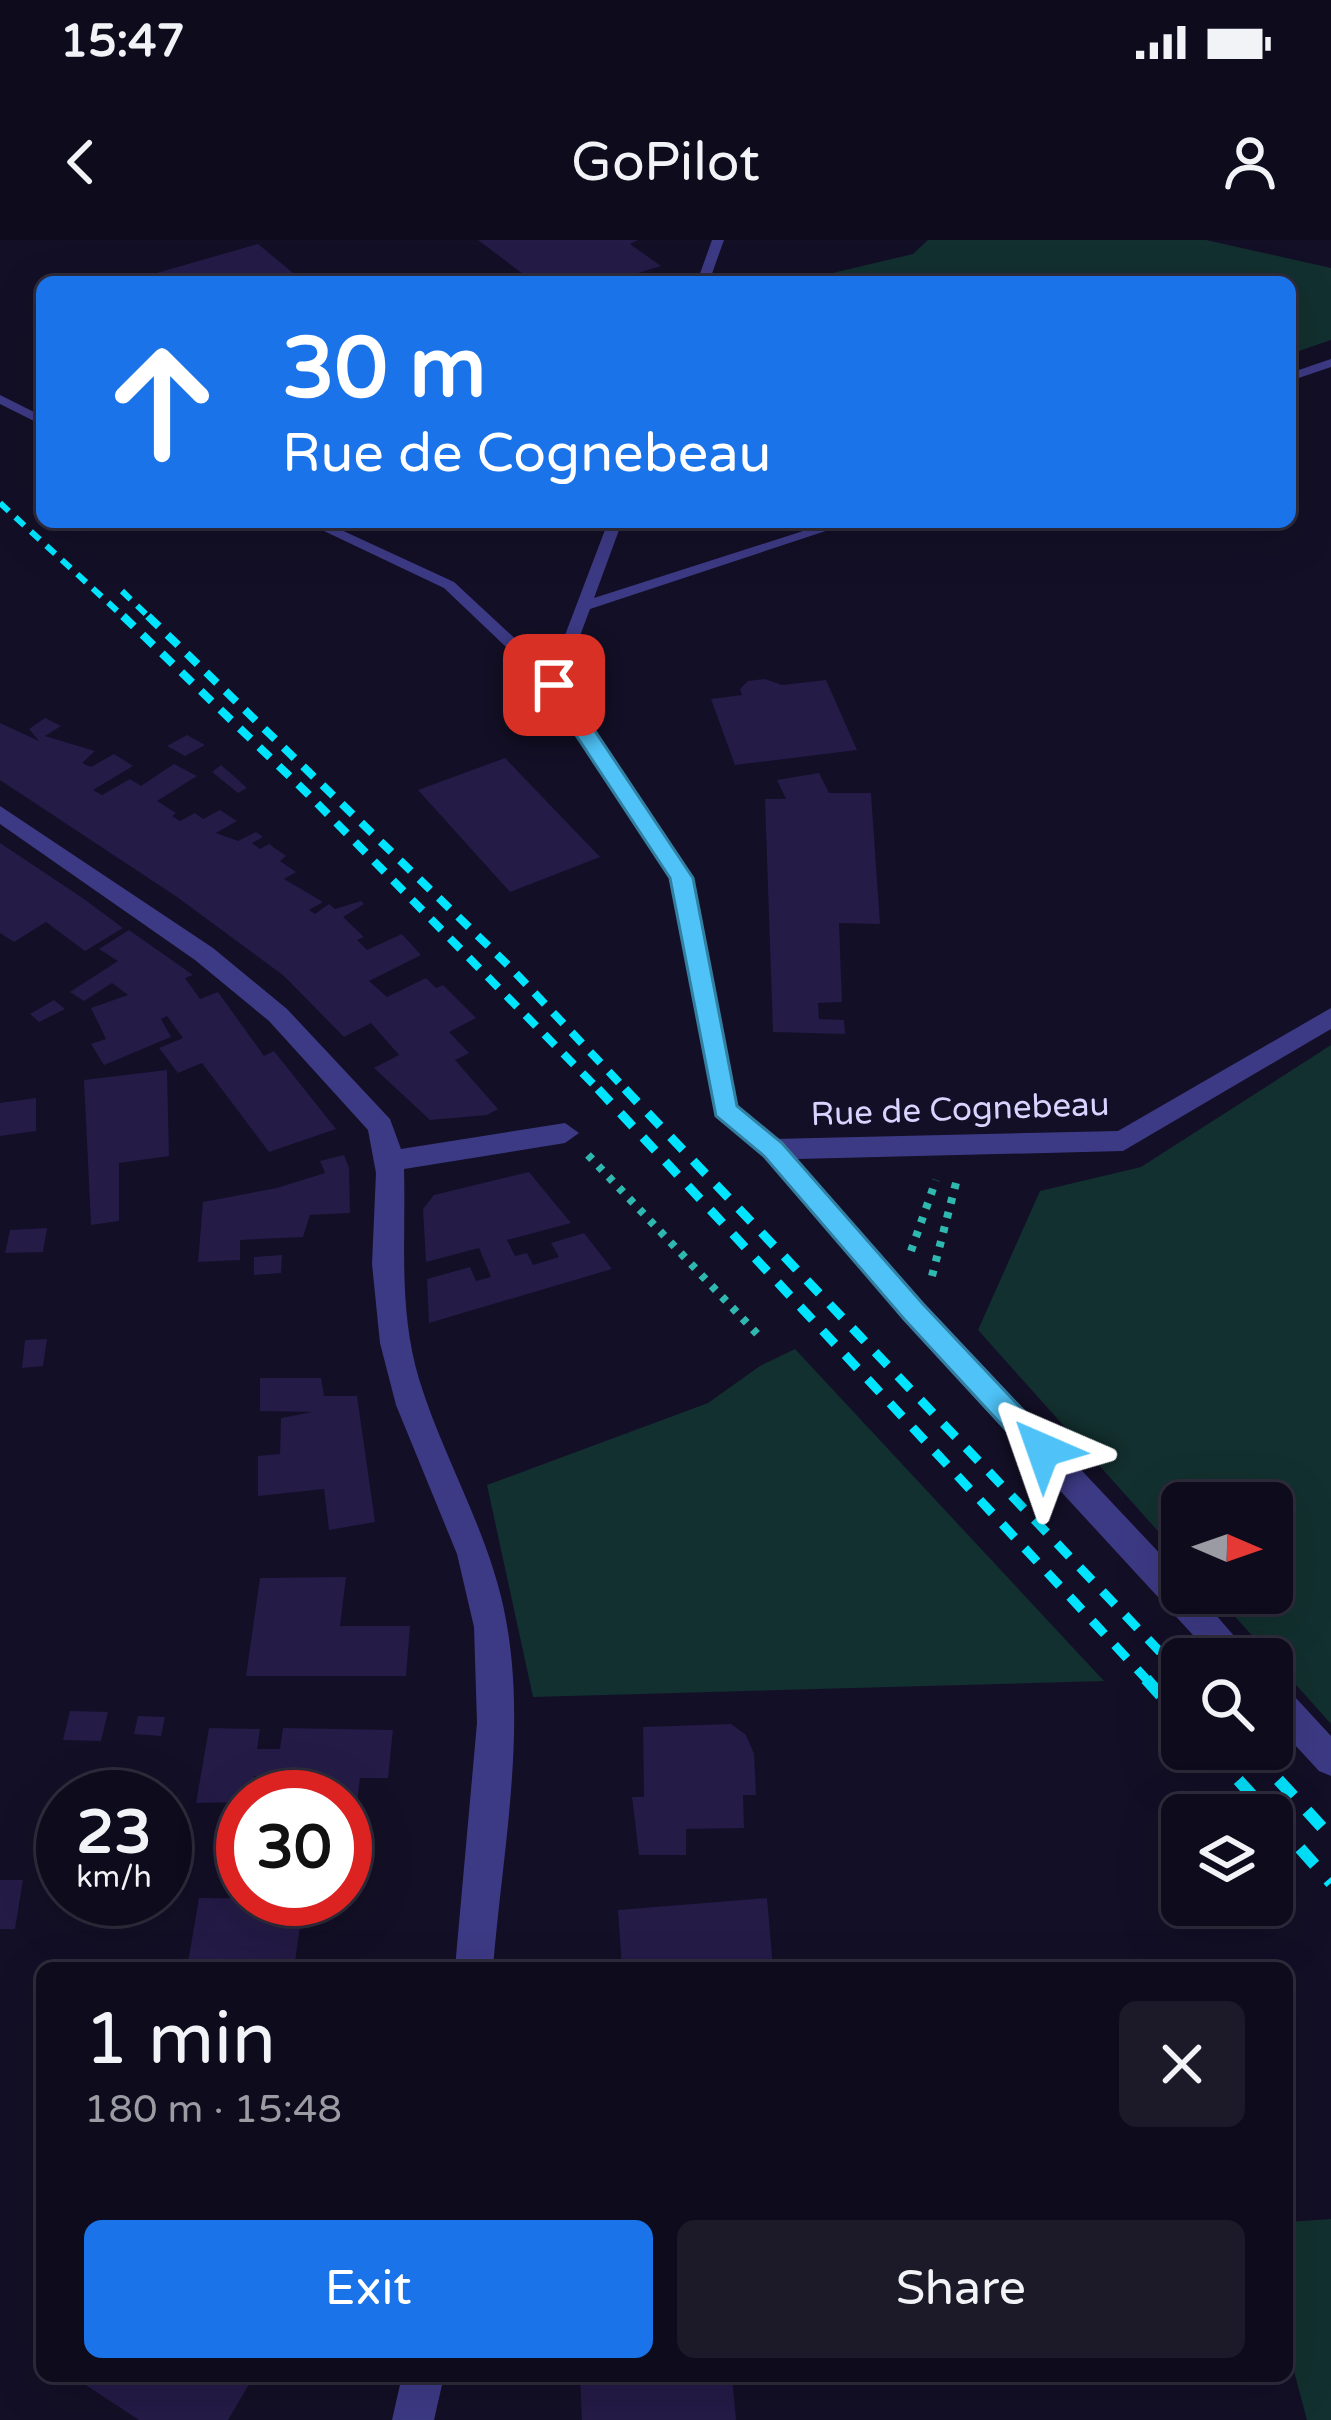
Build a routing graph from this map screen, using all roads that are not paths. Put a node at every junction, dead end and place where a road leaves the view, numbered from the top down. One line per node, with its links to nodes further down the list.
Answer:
1 (718, 240): 2 (lane)
2 (705, 276)
3 (1331, 363): 4 (lane)
4 (1296, 375)
5 (0, 399): 6 (lane)
6 (36, 418)
7 (325, 528): 11 (lane)
8 (613, 528): 10 (lane)
9 (827, 528): 10 (lane)
10 (584, 606): 11 (lane)
11 (554, 685): 15 (lane)
12 (0, 813): 16 (street)
13 (1331, 1017): 15 (street, Rue de Cognebeau)
14 (565, 1133): 16 (street)
15 (773, 1149): 17 (street, Rue de Cognebeau)
16 (393, 1162): 20 (street)
17 (1217, 1638)
18 (1293, 1719): 19 (street)
19 (1331, 1760)
20 (474, 1962)
21 (422, 2382): 22 (street)
22 (413, 2420)

